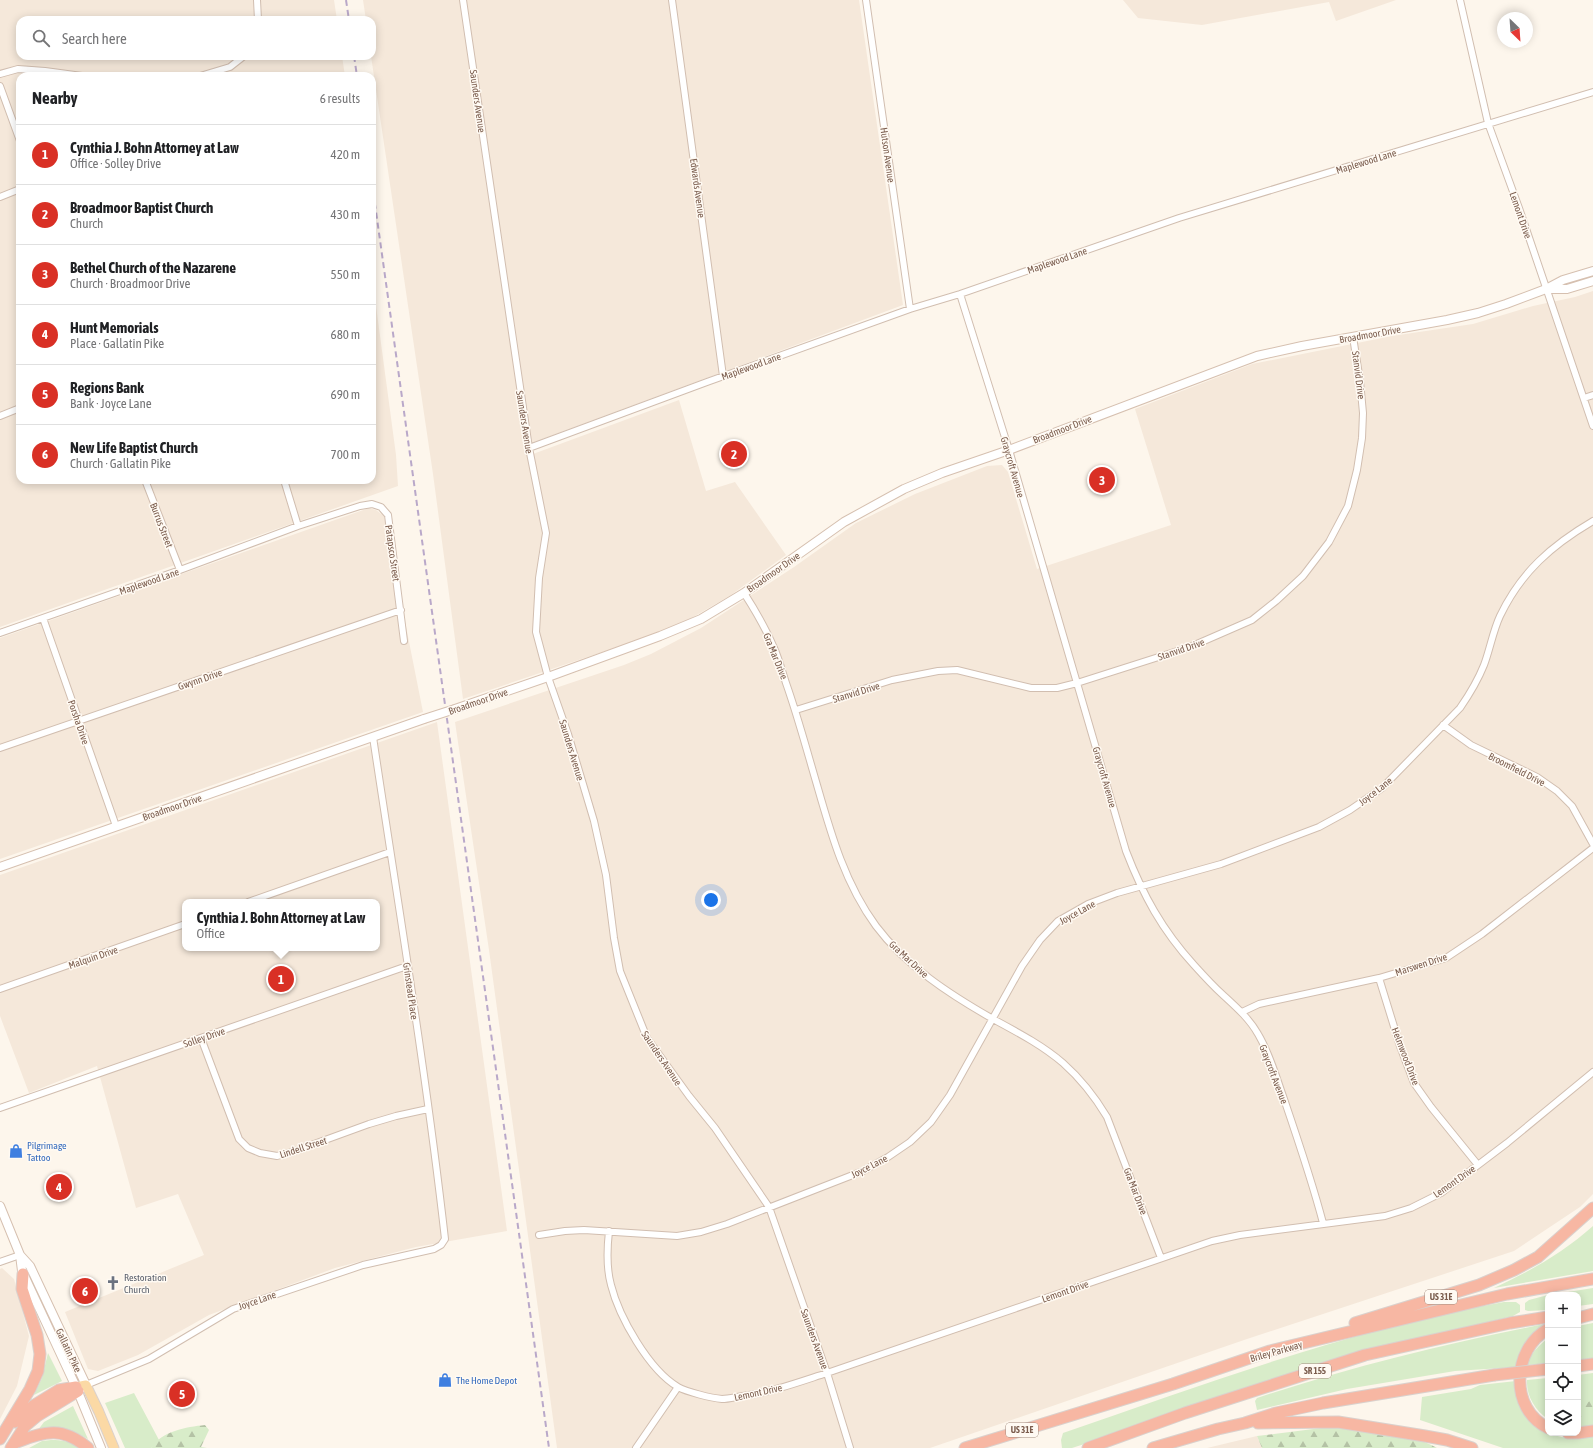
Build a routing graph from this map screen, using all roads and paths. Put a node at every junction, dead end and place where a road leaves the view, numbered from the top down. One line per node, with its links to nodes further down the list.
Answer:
1 (257, 0): 6 (street)
2 (463, 0): 29 (street, Saunders Avenue)
3 (672, 0): 23 (street, Edwards Avenue)
4 (866, 0): 21 (street, Hutson Avenue)
5 (1460, 0): 13 (street, Lemont Drive)
6 (258, 16)
7 (239, 60): 9 (street)
8 (57, 72): 10 (street)
9 (213, 72)
10 (0, 74)
11 (0, 86): 14 (street)
12 (1593, 92): 13 (street, Maplewood Lane)
13 (1488, 123): 19 (street, Lemont Drive); 20 (street, Maplewood Lane)
14 (16, 130)
15 (16, 191): 16 (street)
16 (0, 197)
17 (1593, 271): 19 (main road, Broadmoor Drive)
18 (1593, 281): 19 (main road, Broadmoor Drive)
19 (1546, 289): 22 (main road, Broadmoor Drive); 25 (street, Lemont Drive)
20 (960, 294): 21 (street, Maplewood Lane); 30 (street, Graycroft Avenue)
21 (910, 309): 23 (street, Maplewood Lane)
22 (1354, 337): 30 (main road, Broadmoor Drive); 42 (street, Stanvid Drive)
23 (723, 376): 29 (street, Maplewood Lane)
24 (1593, 395): 25 (street)
25 (1584, 398): 28 (street, Lemont Drive)
26 (16, 410): 27 (street)
27 (0, 416)
28 (1593, 426)
29 (529, 448): 41 (street, Saunders Avenue)
30 (1009, 450): 36 (main road, Broadmoor Drive); 42 (street, Graycroft Avenue)
31 (147, 484): 35 (street, Burrus Street)
32 (285, 484): 34 (street)
33 (1593, 521): 45 (street, Joyce Lane)
34 (298, 526): 35 (street, Maplewood Lane); 37 (street, Patapsco Street)
35 (180, 570): 38 (street, Maplewood Lane)
36 (744, 593): 41 (main road, Broadmoor Drive); 43 (street, Gra Mar Drive)
37 (401, 610): 40 (street, Patapsco Street); 44 (street, Gwynn Drive)
38 (43, 618): 39 (street, Maplewood Lane); 44 (street, Porsha Drive)
39 (0, 633)
40 (404, 641)
41 (548, 677): 46 (main road, Broadmoor Drive, bridge); 67 (street, Saunders Avenue)
42 (1077, 683): 43 (street, Stanvid Drive); 53 (street, Graycroft Avenue)
43 (796, 710): 60 (street, Gra Mar Drive)
44 (78, 721): 47 (street, Gwynn Drive); 48 (street, Porsha Drive)
45 (1443, 725): 49 (street, Broomfield Drive); 53 (street, Joyce Lane)
46 (373, 737): 48 (main road, Broadmoor Drive); 51 (street, Grinstead Place)
47 (0, 748)
48 (116, 826): 52 (main road, Broadmoor Drive)
49 (1593, 844)
50 (1593, 848): 57 (street, Marswen Drive)
51 (390, 852): 54 (street); 56 (street, Grinstead Place)
52 (0, 867)
53 (1140, 886): 59 (street, Graycroft Avenue); 60 (street, Joyce Lane)
54 (257, 899)
55 (182, 925): 58 (street, Malquin Drive)
56 (407, 966): 61 (street, Solley Drive); 64 (street, Grinstead Place)
57 (1379, 978): 59 (street, Marswen Drive); 65 (street, Helmwood Drive)
58 (0, 989)
59 (1242, 1012): 69 (street, Graycroft Avenue)
60 (992, 1018): 67 (street, Joyce Lane); 74 (street, Gra Mar Drive)
61 (201, 1038): 63 (street, Solley Drive); 64 (street, Lindell Street)
62 (1593, 1072): 65 (street, Lemont Drive)
63 (0, 1108)
64 (428, 1109): 72 (street, Grinstead Place)
65 (1478, 1165): 69 (street, Lemont Drive)
66 (0, 1206): 73 (main road, Gallatin Pike)
67 (769, 1207): 70 (street, Joyce Lane); 88 (street, Saunders Avenue)
68 (1593, 1208): 84 (highway, US 31E)
69 (1323, 1223): 74 (street, Lemont Drive)
70 (609, 1231): 71 (street, Joyce Lane); 89 (street, Lemont Drive)
71 (539, 1235)
72 (441, 1245): 90 (street, Joyce Lane)
73 (20, 1255): 75 (street); 76 (main road, Gallatin Pike); 90 (main road, Gallatin Pike)
74 (1161, 1258): 88 (street, Lemont Drive)
75 (0, 1262)
76 (23, 1274): 90 (main road, Gallatin Pike); 93 (highway)
77 (1593, 1279): 84 (highway, Briley Parkway)
78 (1593, 1311): 79 (highway)
79 (1581, 1312)
80 (1593, 1314): 82 (highway)
81 (1545, 1317): 105 (highway, SR 155)
82 (1581, 1317)
83 (1545, 1332): 92 (highway)
84 (1270, 1350): 104 (highway, Briley Parkway / US 31E)
85 (1593, 1364): 86 (highway)
86 (1581, 1366)
87 (1545, 1369): 91 (highway, bridge)
88 (827, 1373): 89 (street, Lemont Drive); 103 (street, Saunders Avenue)
89 (678, 1387): 102 (street)
90 (80, 1388): 93 (highway); 98 (highway); 100 (main road, Gallatin Pike); 101 (main road, Gallatin Pike)
91 (1245, 1424): 96 (highway); 106 (highway)
92 (1545, 1426)
93 (8, 1428): 97 (highway)
94 (1593, 1431): 95 (highway)
95 (1581, 1433)
96 (1425, 1436): 107 (highway); 108 (highway)
97 (0, 1439)
98 (12, 1446): 99 (highway)
99 (88, 1448)
100 (101, 1448)
101 (114, 1448)
102 (636, 1448)
103 (850, 1448)
104 (965, 1448)
105 (1088, 1448)
106 (1153, 1448)
107 (1447, 1448)
108 (1472, 1448)

